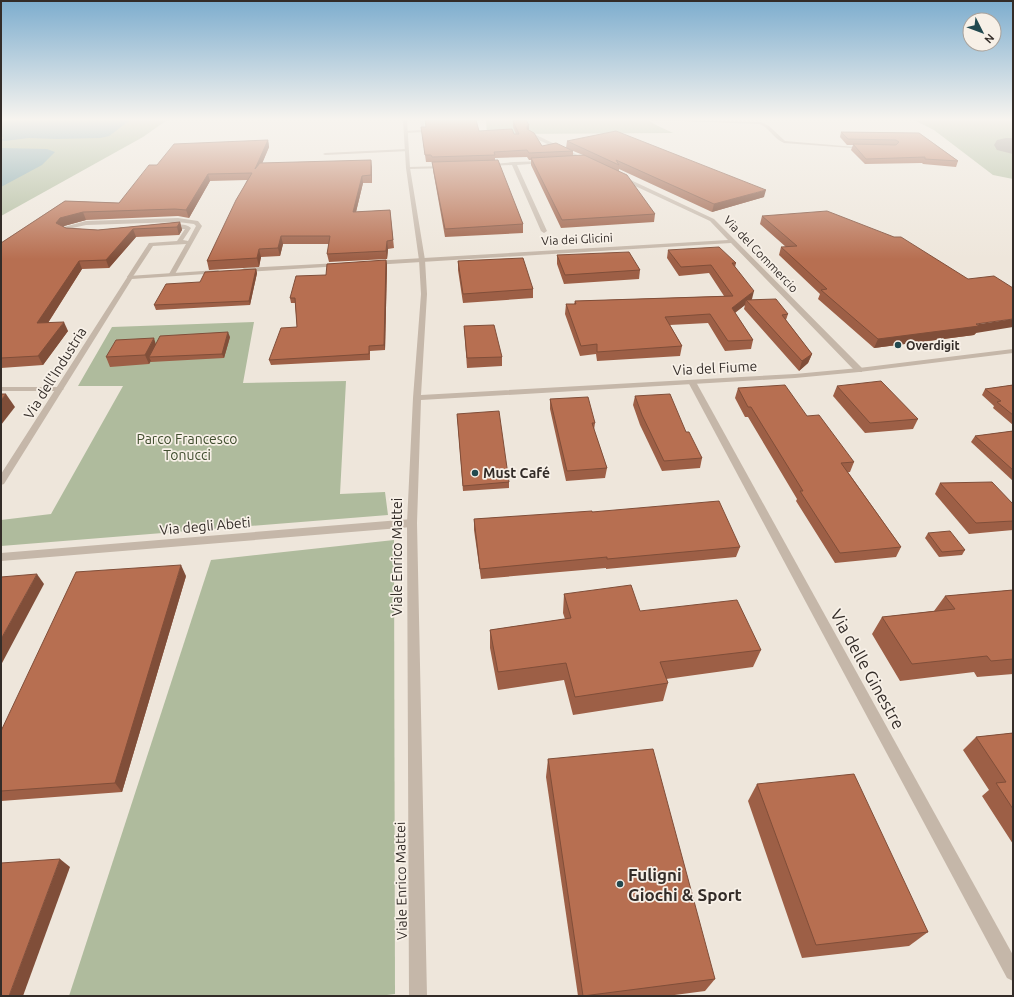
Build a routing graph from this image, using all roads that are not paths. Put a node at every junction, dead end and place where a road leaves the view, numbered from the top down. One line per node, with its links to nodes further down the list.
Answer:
1 (441, 167): 3 (street)
2 (516, 167): 6 (street)
3 (408, 168): 11 (street, Viale Enrico Mattei)
4 (613, 173): 8 (street, Via del Commercio)
5 (159, 230): 9 (street)
6 (544, 232)
7 (80, 234): 10 (street)
8 (733, 241): 11 (street, Via dei Glicini); 19 (street, Via del Commercio)
9 (180, 242): 10 (street); 17 (street, Via dell'Industria)
10 (190, 242): 16 (street)
11 (422, 260): 12 (street, Via dei Glicini); 23 (street, Viale Enrico Mattei)
12 (367, 263)
13 (344, 264): 15 (street)
14 (227, 271): 16 (street)
15 (235, 271)
16 (172, 274): 17 (street)
17 (130, 277): 22 (street, Via dell'Industria)
18 (1013, 351): 19 (street, Via del Fiume)
19 (859, 370): 20 (street, Via del Fiume)
20 (692, 382): 23 (street, Via del Fiume); 27 (street, Via delle Ginestre)
21 (1, 389): 22 (street)
22 (60, 389): 24 (street, Via dell'Industria)
23 (417, 398): 25 (street, Viale Enrico Mattei)
24 (1, 482)
25 (412, 523): 26 (street, Via degli Abeti); 28 (street, Viale Enrico Mattei)
26 (1, 557)
27 (1011, 964)
28 (418, 996)

